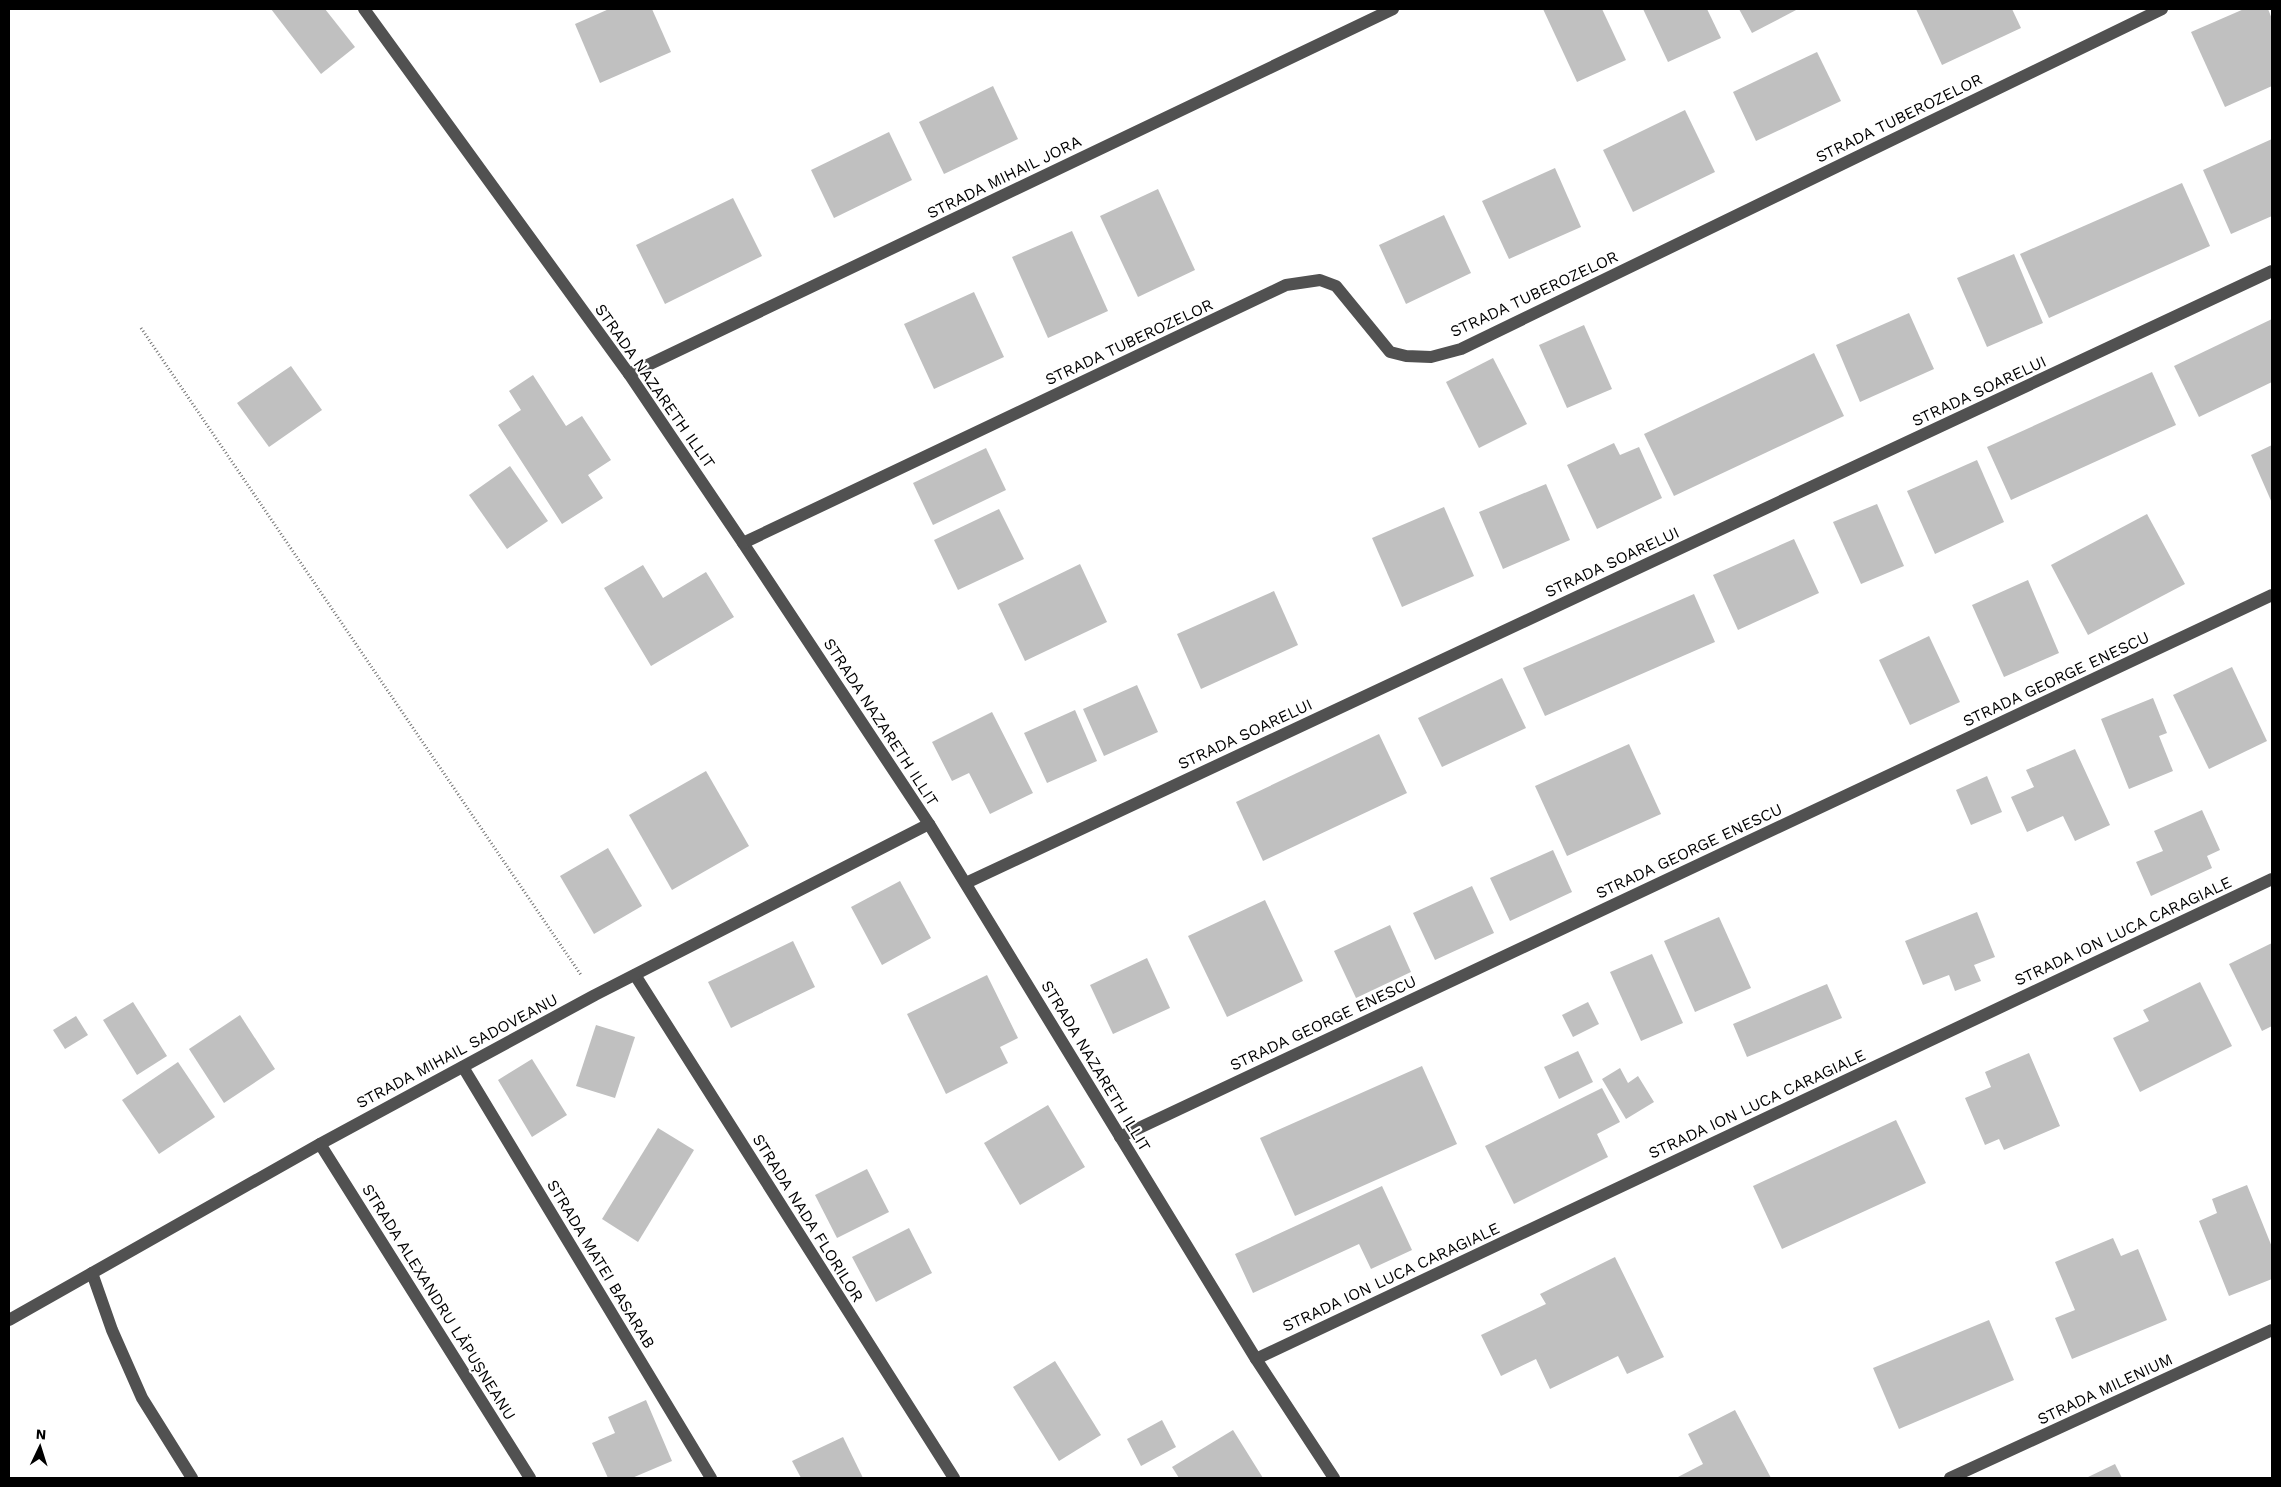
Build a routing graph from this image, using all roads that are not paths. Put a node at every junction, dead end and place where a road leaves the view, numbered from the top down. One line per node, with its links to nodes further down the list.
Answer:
1 (364, 9): 5 (street, STRADA NAZARETH ILLIT)
2 (1393, 9): 5 (street, STRADA MIHAIL JORA)
3 (2162, 9): 6 (street, STRADA TUBEROZELOR)
4 (2272, 271): 10 (street, STRADA SOARELUI)
5 (629, 374): 6 (street, STRADA NAZARETH ILLIT)
6 (743, 543): 8 (street, STRADA NAZARETH ILLIT)
7 (2272, 595): 13 (street, STRADA GEORGE ENESCU)
8 (929, 824): 10 (street, STRADA NAZARETH ILLIT); 11 (street, STRADA MIHAIL SADOVEANU)
9 (2272, 879): 18 (street, STRADA ION LUCA CARAGIALE)
10 (966, 883): 13 (street, STRADA NAZARETH ILLIT)
11 (635, 975): 12 (street, STRADA MIHAIL SADOVEANU); 22 (street, STRADA NADA FLORILOR)
12 (463, 1067): 14 (street, STRADA MIHAIL SADOVEANU); 21 (street, STRADA MATEI BASARAB)
13 (1120, 1137): 18 (street, STRADA NAZARETH ILLIT)
14 (320, 1144): 15 (street, STRADA MIHAIL SADOVEANU); 20 (street, STRADA ALEXANDRU LĂPUȘNEANU)
15 (92, 1273): 16 (street, STRADA MIHAIL SADOVEANU); 19 (street)
16 (9, 1320)
17 (2272, 1330): 24 (street, STRADA MILENIUM)
18 (1256, 1359): 23 (street, STRADA NAZARETH ILLIT)
19 (192, 1478)
20 (530, 1478)
21 (711, 1478)
22 (954, 1478)
23 (1334, 1478)
24 (1950, 1478)

